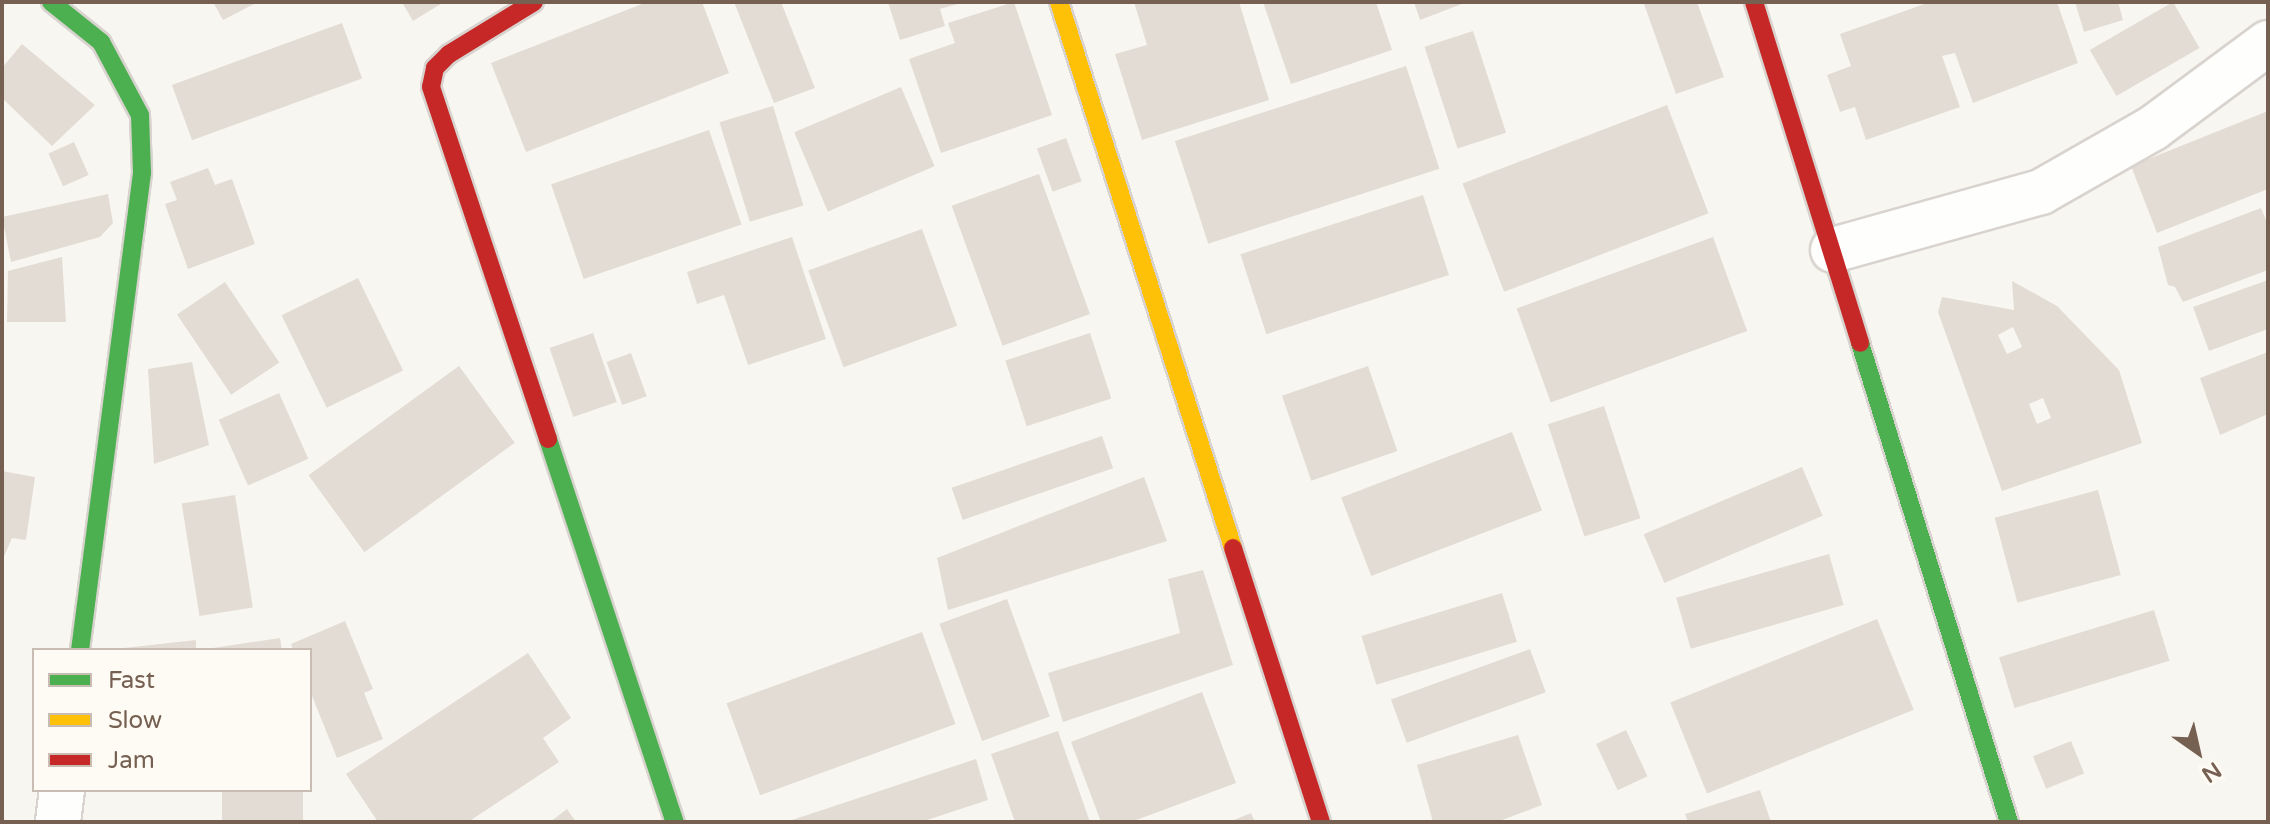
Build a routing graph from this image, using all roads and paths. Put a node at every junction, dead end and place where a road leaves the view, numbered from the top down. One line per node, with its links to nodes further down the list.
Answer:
1 (51, 2): 7 (street)
2 (534, 2): 10 (street)
3 (1059, 2): 11 (street)
4 (1754, 2): 6 (street)
5 (2268, 43): 6 (street)
6 (1833, 250): 12 (street)
7 (80, 648)
8 (62, 792): 9 (street)
9 (58, 822)
10 (675, 822)
11 (1321, 822)
12 (2009, 822)

